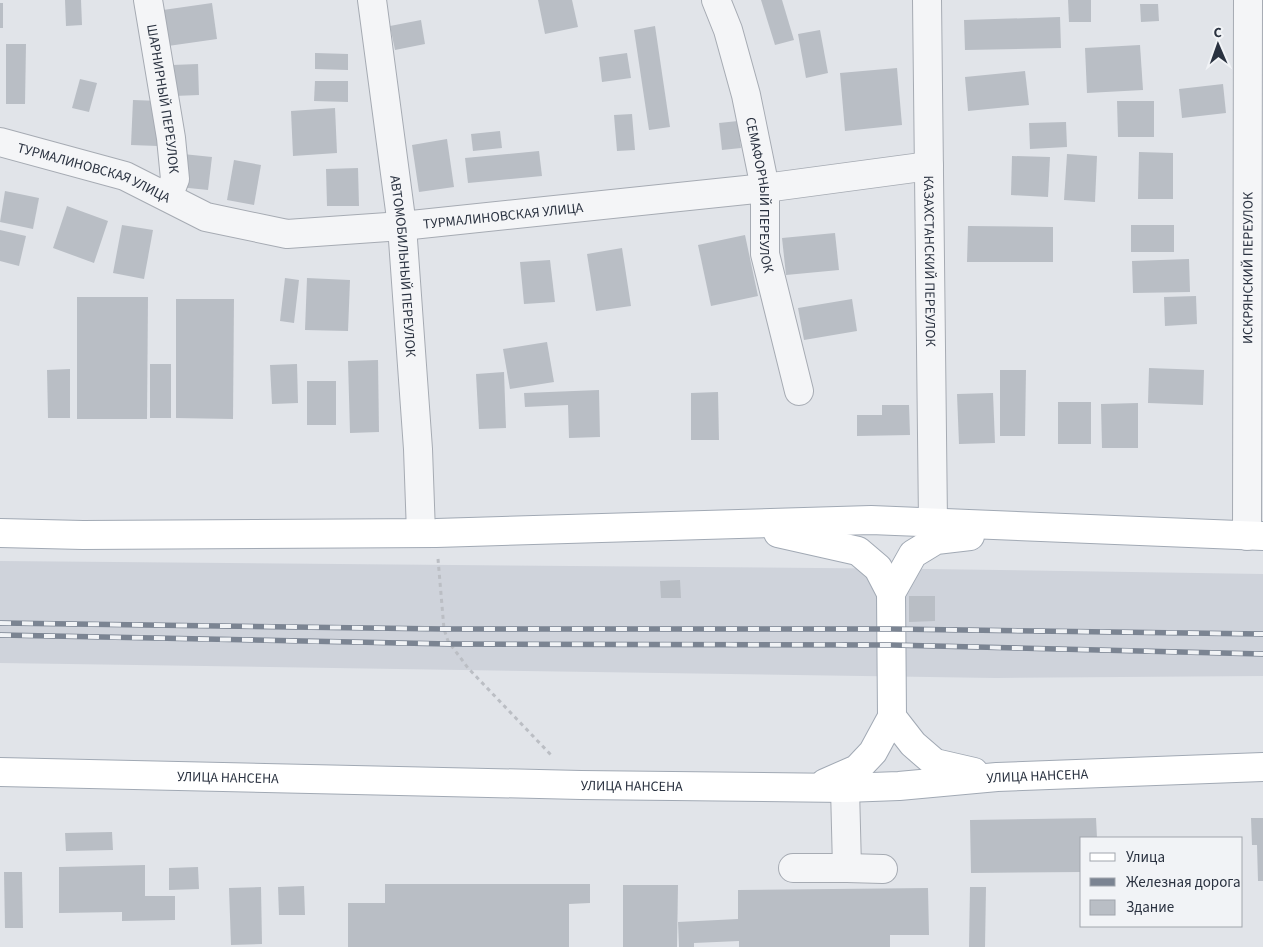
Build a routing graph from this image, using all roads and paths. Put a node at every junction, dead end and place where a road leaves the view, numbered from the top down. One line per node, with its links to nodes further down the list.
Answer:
1 (148, 0): 9 (street, ШАРНИРНЫЙ ПЕРЕУЛОК)
2 (372, 0): 10 (street, АВТОМОБИЛЬНЫЙ ПЕРЕУЛОК)
3 (716, 0): 8 (street, СЕМАФОРНЫЙ ПЕРЕУЛОК)
4 (927, 0): 7 (street, КАЗАХСТАНСКИЙ ПЕРЕУЛОК)
5 (1248, 0): 17 (street, ИСКРЯНСКИЙ ПЕРЕУЛОК)
6 (0, 142): 9 (street, ТУРМАЛИНОВСКАЯ УЛИЦА)
7 (929, 166): 8 (street, ТУРМАЛИНОВСКАЯ УЛИЦА); 12 (street, КАЗАХСТАНСКИЙ ПЕРЕУЛОК)
8 (765, 188): 10 (street, ТУРМАЛИНОВСКАЯ УЛИЦА); 11 (street, СЕМАФОРНЫЙ ПЕРЕУЛОК)
9 (168, 197): 10 (street, ТУРМАЛИНОВСКАЯ УЛИЦА)
10 (402, 226): 16 (street, АВТОМОБИЛЬНЫЙ ПЕРЕУЛОК)
11 (799, 391)
12 (933, 522): 13 (main road); 14 (main road)
13 (742, 523): 16 (main road); 18 (main road)
14 (1025, 527): 17 (main road); 18 (main road)
15 (0, 533): 16 (main road)
16 (428, 533): 23 (path)
17 (1255, 536)
18 (891, 593): 19 (main road)
19 (892, 717): 22 (main road); 24 (main road)
20 (1263, 767): 22 (main road, УЛИЦА НАНСЕНА)
21 (0, 772): 23 (main road, УЛИЦА НАНСЕНА)
22 (997, 777): 25 (main road, УЛИЦА НАНСЕНА)
23 (581, 785): 24 (main road, УЛИЦА НАНСЕНА)
24 (811, 788): 25 (main road, УЛИЦА НАНСЕНА)
25 (845, 788): 27 (street)
26 (793, 868): 27 (street)
27 (847, 868): 28 (street)
28 (883, 869)

